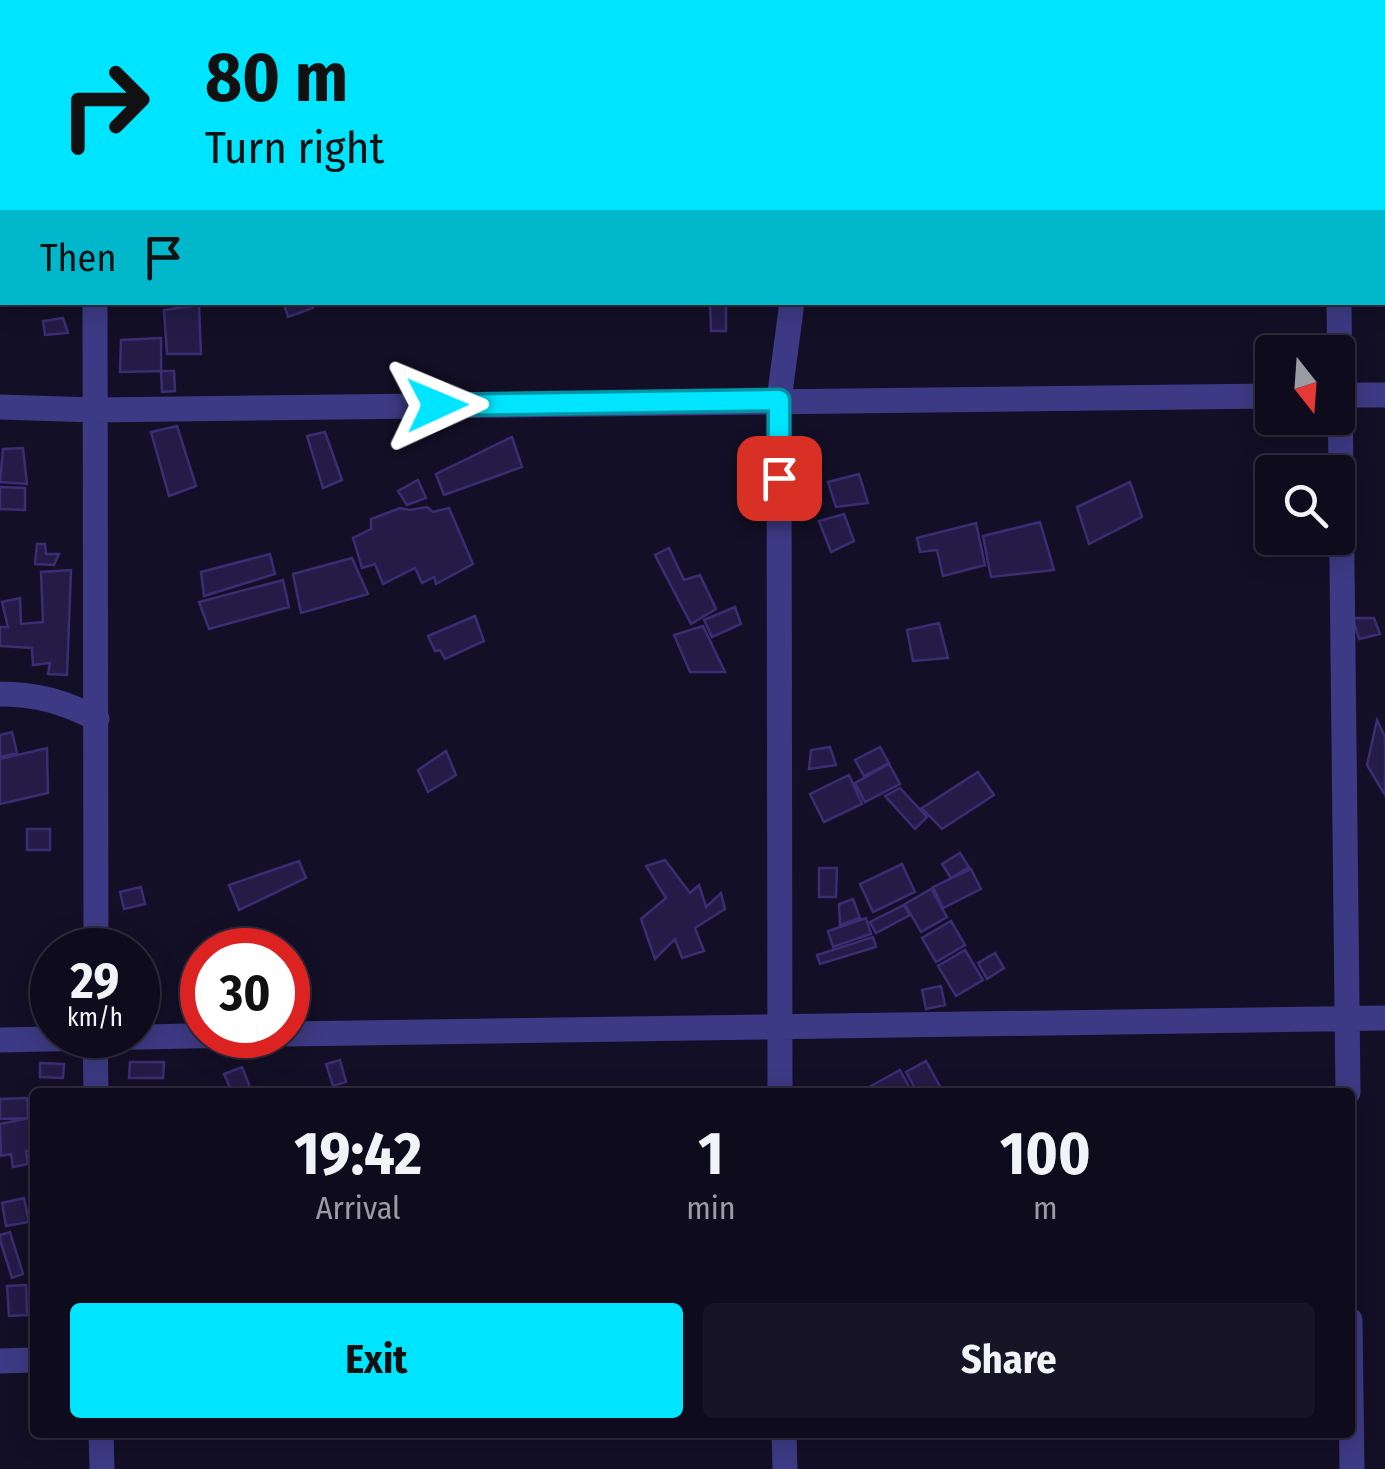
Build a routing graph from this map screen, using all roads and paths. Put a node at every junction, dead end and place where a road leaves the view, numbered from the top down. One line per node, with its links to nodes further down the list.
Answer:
1 (95, 305): 10 (street)
2 (792, 305): 8 (street)
3 (1339, 305): 4 (street)
4 (1339, 335)
5 (1355, 395): 6 (street)
6 (1385, 395)
7 (1255, 396): 8 (street)
8 (779, 400): 10 (street); 17 (street)
9 (0, 408): 10 (street)
10 (94, 410): 13 (street)
11 (1340, 435): 16 (street)
12 (0, 694): 13 (street)
13 (97, 719): 14 (street)
14 (96, 928)
15 (1385, 1018): 16 (street)
16 (1347, 1019): 17 (street); 24 (street)
17 (780, 1026): 18 (street); 23 (street)
18 (310, 1034)
19 (30, 1039): 20 (street)
20 (0, 1040)
21 (95, 1058): 22 (street)
22 (96, 1088)
23 (780, 1088)
24 (1348, 1088)
25 (30, 1360): 26 (street)
26 (0, 1361)
27 (102, 1438): 30 (street)
28 (784, 1438): 31 (street)
29 (1352, 1438): 32 (street)
30 (102, 1469)
31 (785, 1469)
32 (1352, 1469)

